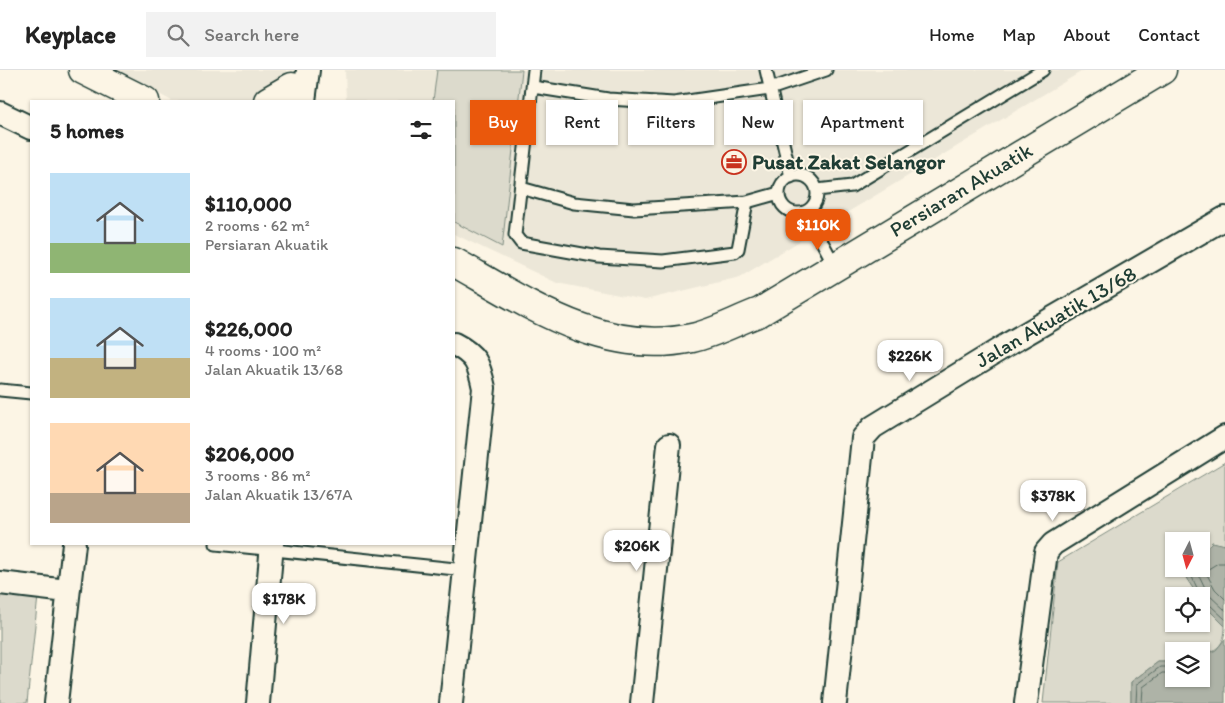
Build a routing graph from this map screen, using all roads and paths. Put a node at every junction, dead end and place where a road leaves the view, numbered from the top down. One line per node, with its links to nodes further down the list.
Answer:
1 (83, 70): 10 (street)
2 (534, 70): 7 (lane)
3 (766, 70): 9 (lane)
4 (826, 70): 9 (lane)
5 (1043, 70): 16 (lane)
6 (1162, 70): 22 (street, Persiaran Akuatik)
7 (532, 87): 9 (lane); 15 (lane)
8 (300, 89): 11 (street)
9 (770, 89): 14 (lane)
10 (143, 100)
11 (271, 100)
12 (0, 113): 13 (street)
13 (30, 128)
14 (791, 177): 16 (lane); 17 (lane)
15 (521, 188): 18 (lane); 18 (lane)
16 (817, 190): 19 (lane)
17 (779, 193): 18 (lane); 19 (lane)
18 (747, 202)
19 (806, 212): 22 (lane)
20 (1225, 218): 38 (street, Jalan Akuatik 13/68)
21 (455, 263): 22 (street, Persiaran Akuatik)
22 (835, 266)
23 (455, 345): 31 (street)
24 (0, 390): 25 (lane)
25 (30, 393)
26 (1225, 437): 39 (street)
27 (669, 445): 37 (street)
28 (74, 545): 33 (street)
29 (244, 545): 30 (lane)
30 (272, 546): 31 (lane); 35 (street)
31 (465, 570): 36 (street)
32 (0, 583): 33 (street)
33 (67, 591): 34 (street)
34 (56, 703)
35 (258, 703)
36 (451, 703)
37 (642, 703)
38 (834, 703)
39 (1026, 703)

